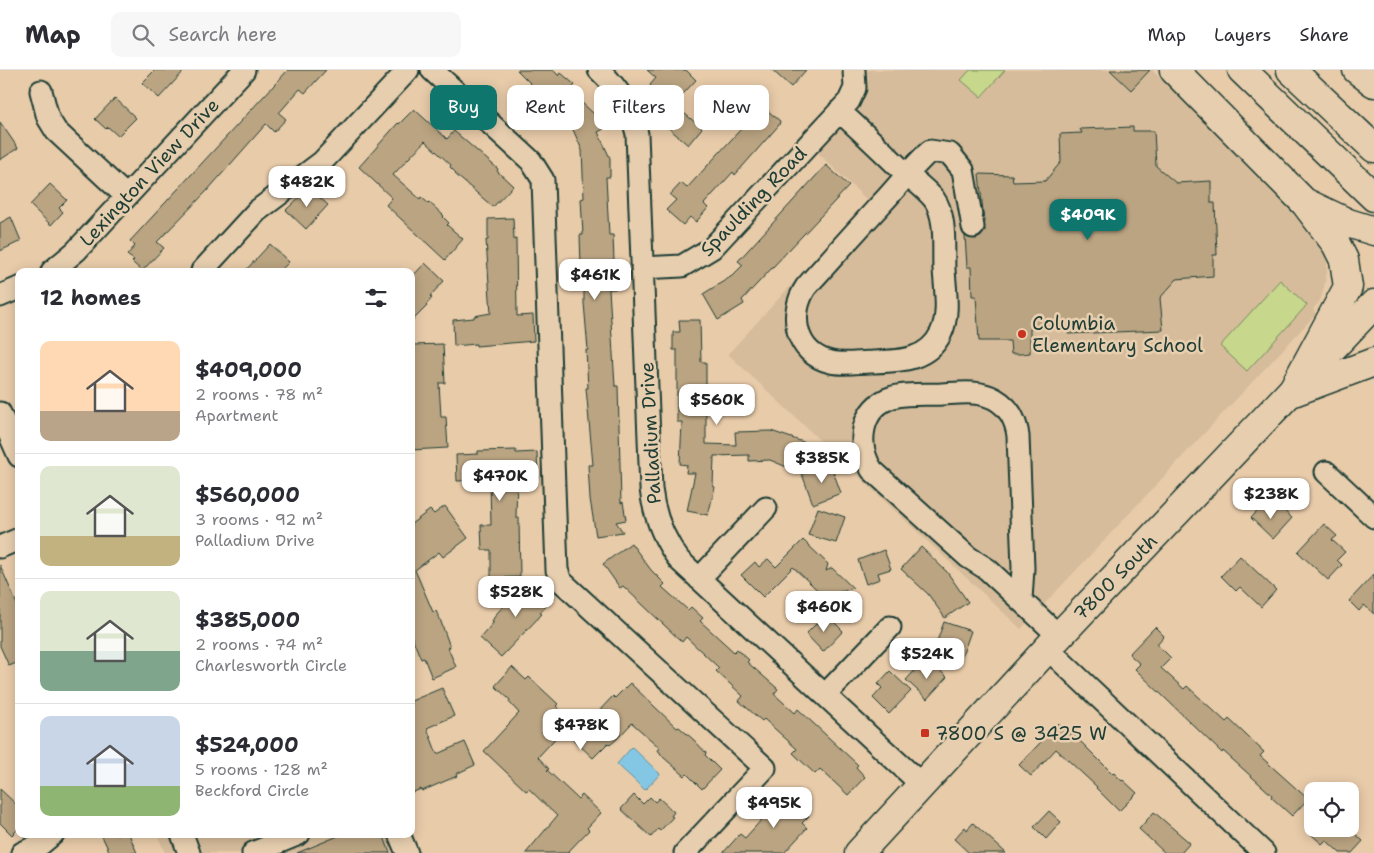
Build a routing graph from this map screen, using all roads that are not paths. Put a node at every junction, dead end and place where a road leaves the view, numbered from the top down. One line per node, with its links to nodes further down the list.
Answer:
1 (244, 70): 13 (street, Lexington View Drive)
2 (408, 70): 19 (street)
3 (432, 70): 47 (street)
4 (599, 70): 20 (street, Palladium Drive)
5 (1174, 70): 15 (main road)
6 (1242, 70): 14 (main road)
7 (1291, 70): 11 (main road)
8 (855, 72): 10 (street, Spaulding Road)
9 (40, 90): 13 (street)
10 (840, 111): 12 (street); 20 (street, Spaulding Road)
11 (1374, 148)
12 (907, 174): 12 (street); 16 (street)
13 (126, 196): 18 (street, Lexington View Drive)
14 (1374, 197)
15 (1305, 203): 17 (main road); 25 (main road)
16 (974, 227)
17 (1374, 231)
18 (56, 268)
19 (205, 268)
20 (642, 268): 33 (street, Palladium Drive)
21 (15, 290): 22 (street)
22 (0, 296)
23 (1374, 304): 25 (main road, 7800 South)
24 (1374, 362): 25 (main road)
25 (1291, 393): 36 (main road, 7800 South)
26 (0, 412): 27 (street)
27 (15, 447)
28 (1326, 472): 30 (street)
29 (766, 508): 33 (street)
30 (1374, 517)
31 (15, 541): 32 (street)
32 (0, 547)
33 (699, 578): 37 (street, Palladium Drive)
34 (1021, 600): 34 (street); 36 (street)
35 (890, 627): 37 (street)
36 (1053, 642): 38 (main road, 7800 South); 49 (street)
37 (825, 695): 38 (street, Palladium Drive)
38 (922, 785): 48 (main road, 7800 South)
39 (48, 838): 43 (street)
40 (183, 838): 44 (street)
41 (289, 838): 45 (street)
42 (401, 838): 46 (street)
43 (22, 853)
44 (189, 853)
45 (253, 853)
46 (407, 853)
47 (685, 853)
48 (859, 853)
49 (1264, 853)

